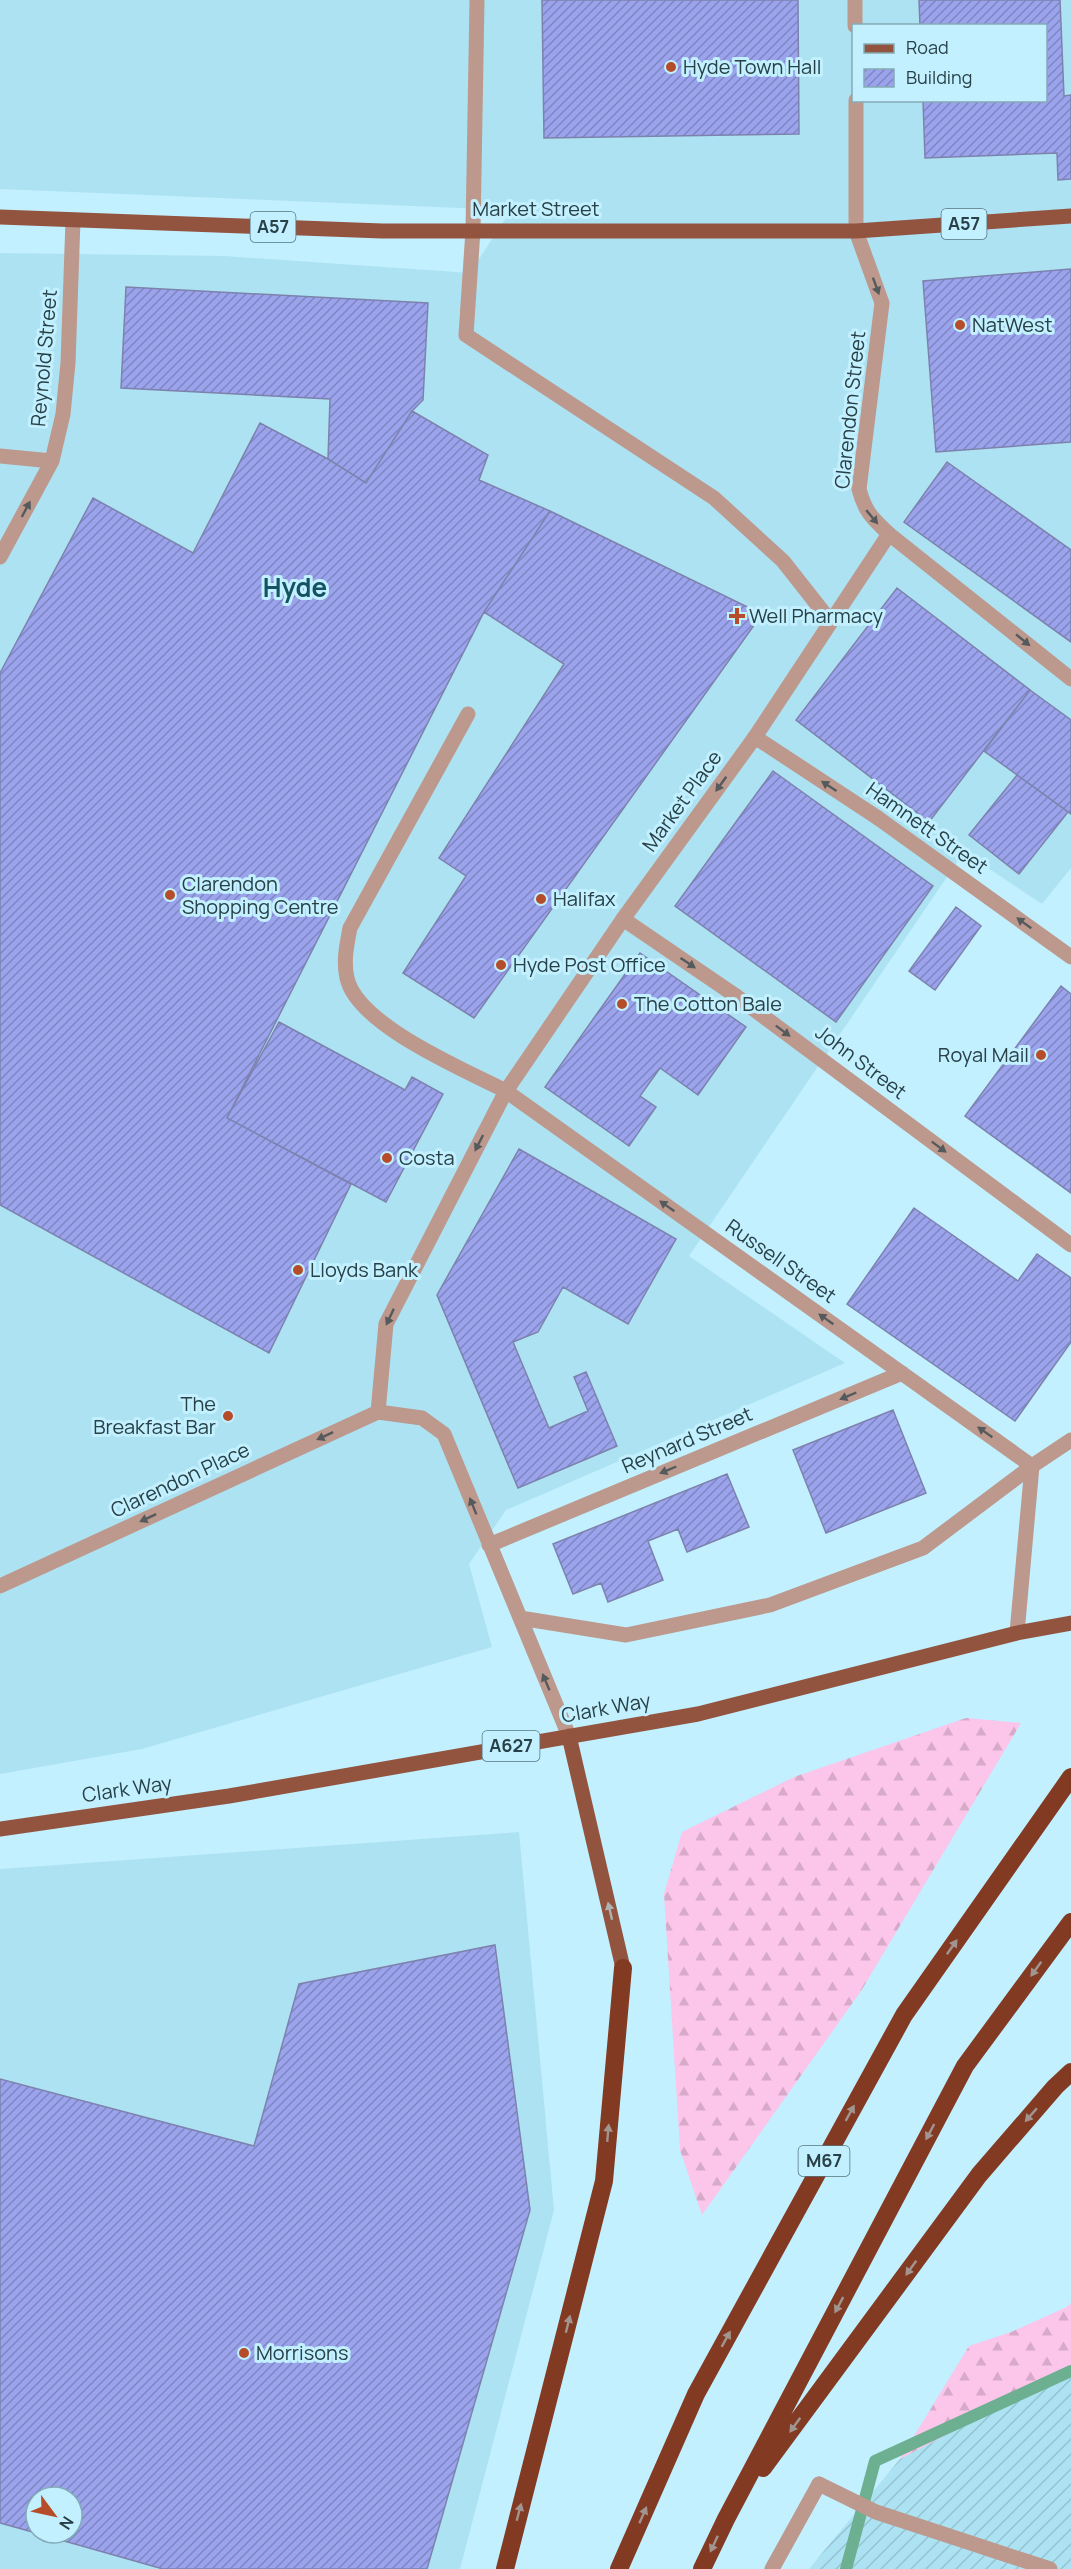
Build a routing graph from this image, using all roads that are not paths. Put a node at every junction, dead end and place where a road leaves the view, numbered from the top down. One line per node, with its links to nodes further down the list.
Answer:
1 (477, 0): 8 (street)
2 (855, 0): 3 (street)
3 (855, 24)
4 (856, 102): 9 (street, Clarendon Street)
5 (1071, 216): 9 (main road, Market Street / A57)
6 (0, 217): 7 (main road, Market Street / A57)
7 (73, 220): 8 (main road, Market Street / A57); 11 (street, Reynold Street)
8 (473, 230): 9 (main road, Market Street / A57); 14 (street)
9 (856, 231): 12 (street, Clarendon Street, one-way to 12)
10 (0, 456): 11 (street)
11 (52, 461): 13 (street, Reynold Street, one-way to 11)
12 (889, 534): 14 (street, Market Place); 15 (street, Clarendon Street, one-way to 15)
13 (0, 557)
14 (831, 622): 17 (street, Market Place)
15 (1071, 679)
16 (468, 714): 20 (street, Russell Street)
17 (755, 737): 18 (street, Market Place, one-way to 18); 19 (street, Hamnett Street, one-way to 17)
18 (623, 919): 20 (street, Market Place); 21 (street, John Street, one-way to 21)
19 (1071, 957)
20 (506, 1091): 22 (street, Russell Street, one-way to 20); 23 (street, Market Place, one-way to 23)
21 (1071, 1245)
22 (902, 1373): 25 (street, Russell Street, one-way to 22); 26 (street, Reynard Street, one-way to 26)
23 (378, 1412): 26 (street, one-way to 23); 27 (street, Clarendon Place, one-way to 27)
24 (1071, 1440): 25 (street)
25 (1032, 1466): 28 (street); 30 (street)
26 (489, 1545): 28 (street)
27 (0, 1586)
28 (520, 1618): 31 (street, one-way to 28)
29 (1071, 1623): 30 (main road, Clark Way / A627)
30 (1017, 1634): 31 (main road, Clark Way / A627)
31 (569, 1736): 33 (main road, Clark Way / A627); 35 (main road, one-way to 31)
32 (1071, 1777): 39 (highway, M67, one-way to 32)
33 (0, 1829)
34 (1071, 1922): 37 (highway, one-way to 37)
35 (623, 1968): 38 (highway, one-way to 35)
36 (1071, 2072): 37 (highway, one-way to 37)
37 (726, 2519): 40 (highway, one-way to 40)
38 (505, 2569)
39 (619, 2569)
40 (702, 2569)
41 (772, 2569): 42 (street)
42 (1050, 2569)

